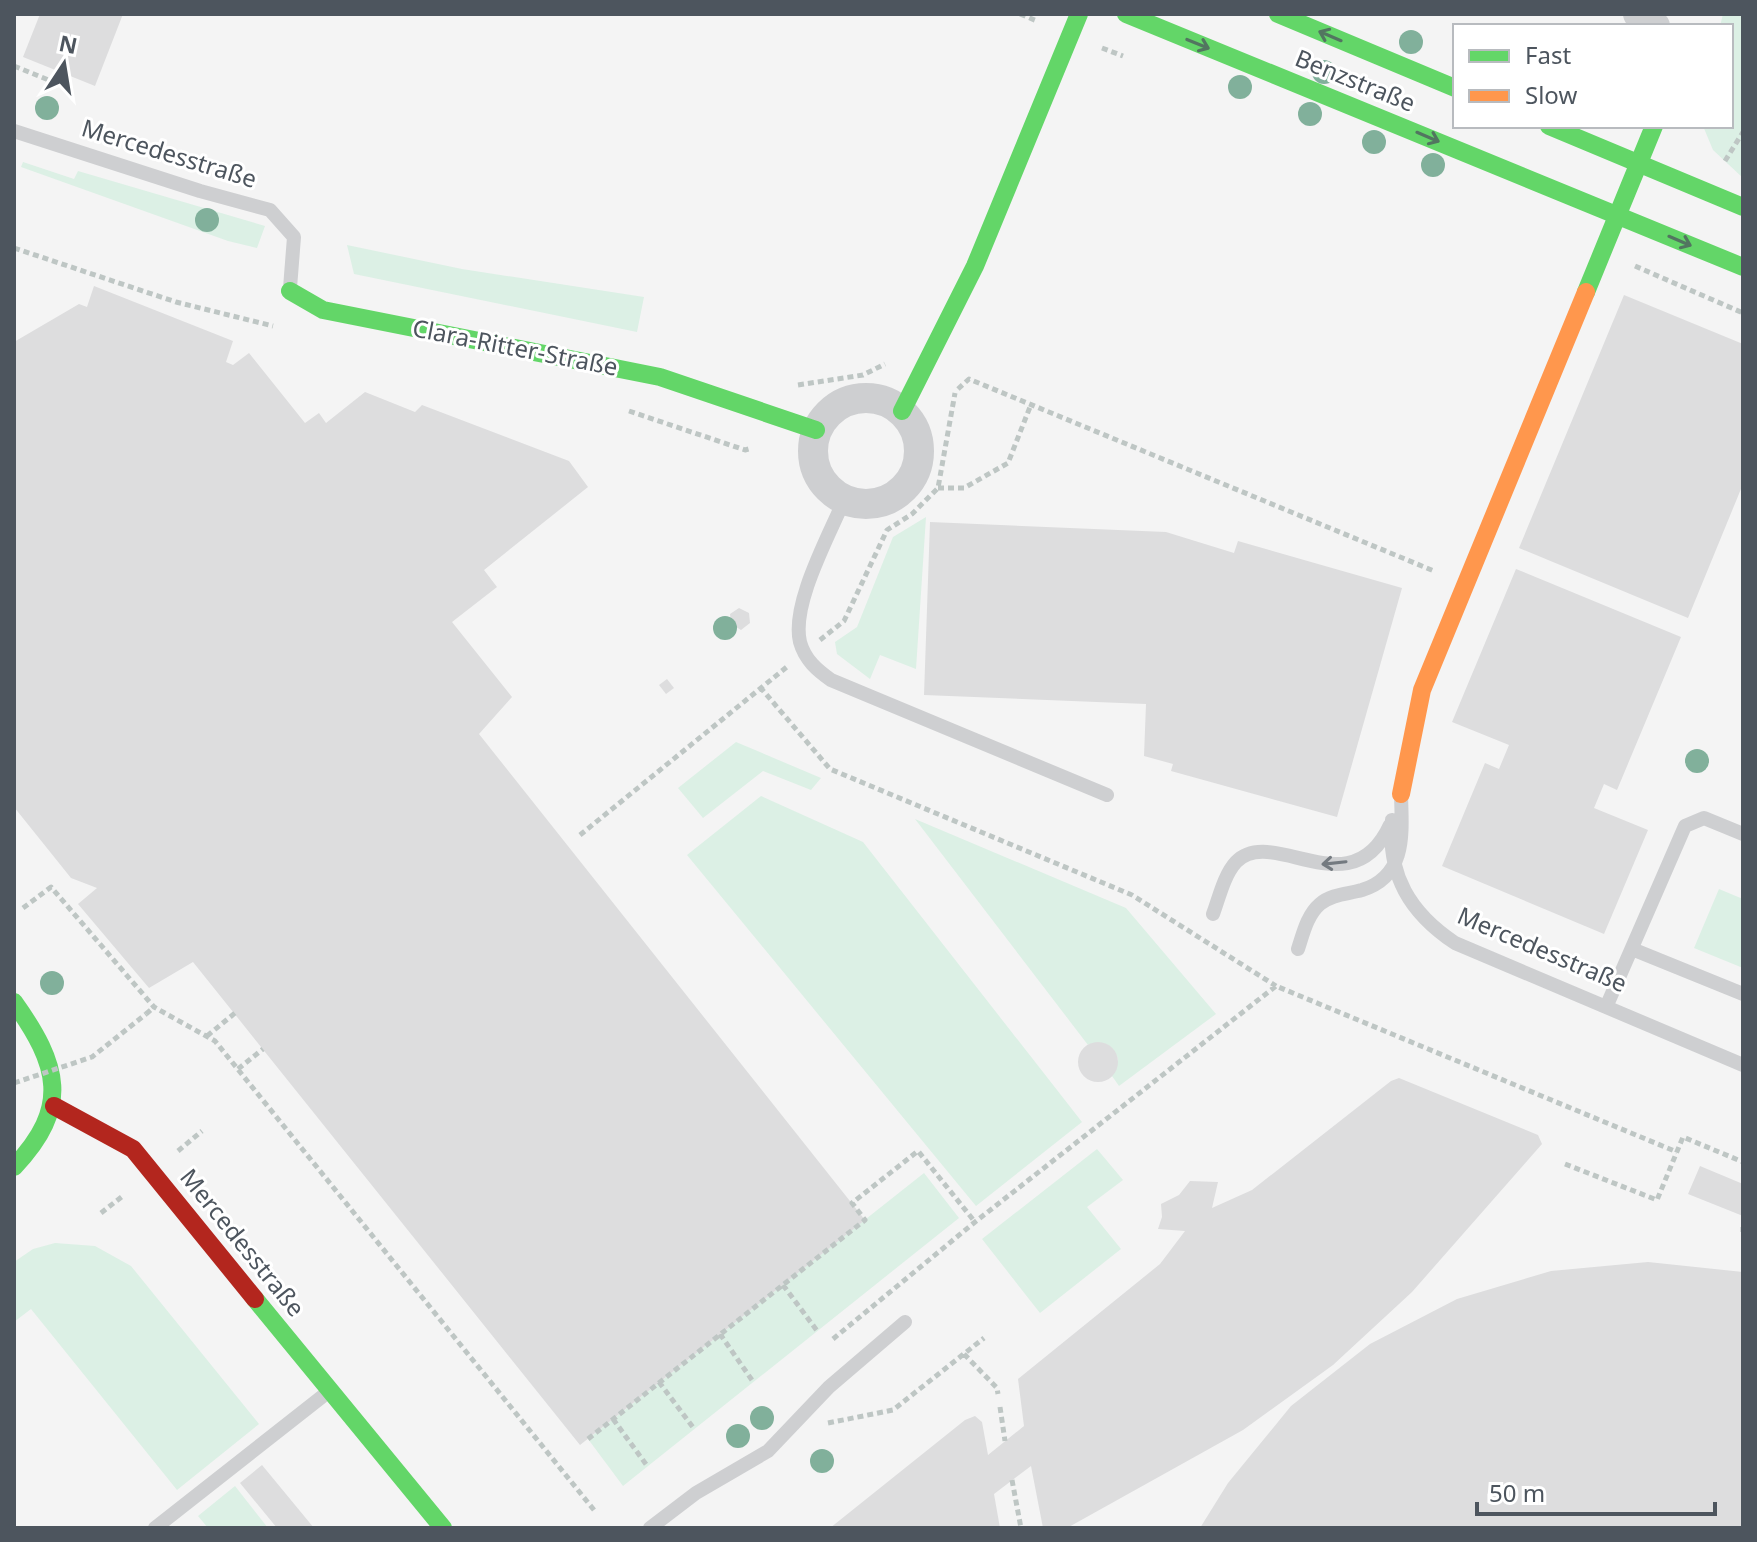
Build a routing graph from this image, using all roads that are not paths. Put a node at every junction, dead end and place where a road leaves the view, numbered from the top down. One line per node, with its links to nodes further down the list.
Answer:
1 (1079, 14): 13 (street)
2 (1126, 14): 10 (street, Benzstraße, one-way to 10)
3 (1278, 14): 4 (street, Benzstraße, one-way to 3)
4 (1453, 87)
5 (1554, 128): 8 (street)
6 (1653, 128): 8 (street)
7 (14, 131): 12 (lane, Mercedesstraße)
8 (1638, 164): 9 (street); 10 (street)
9 (1743, 207)
10 (1617, 214): 11 (street, Benzstraße, one-way to 11); 16 (street)
11 (1743, 267)
12 (290, 291): 14 (street, Clara-Ritter-Straße)
13 (902, 411): 14 (street); 15 (street)
14 (816, 430): 15 (street)
15 (844, 500): 17 (lane)
16 (1401, 794): 18 (lane); 20 (lane)
17 (1107, 795)
18 (1392, 820): 20 (lane, Mercedesstraße); 21 (lane, one-way to 21)
19 (1743, 834): 23 (lane)
20 (1394, 866): 22 (lane); 26 (lane, Mercedesstraße)
21 (1213, 914)
22 (1298, 949)
23 (1632, 949): 24 (lane); 26 (lane)
24 (1743, 994)
25 (14, 1002): 28 (street)
26 (1607, 1005): 27 (lane, Mercedesstraße)
27 (1743, 1065)
28 (54, 1106): 29 (street); 31 (street, Mercedesstraße)
29 (14, 1167)
30 (905, 1322): 34 (lane)
31 (331, 1390): 32 (lane); 33 (street, Mercedesstraße)
32 (155, 1528)
33 (443, 1528)
34 (650, 1528)

